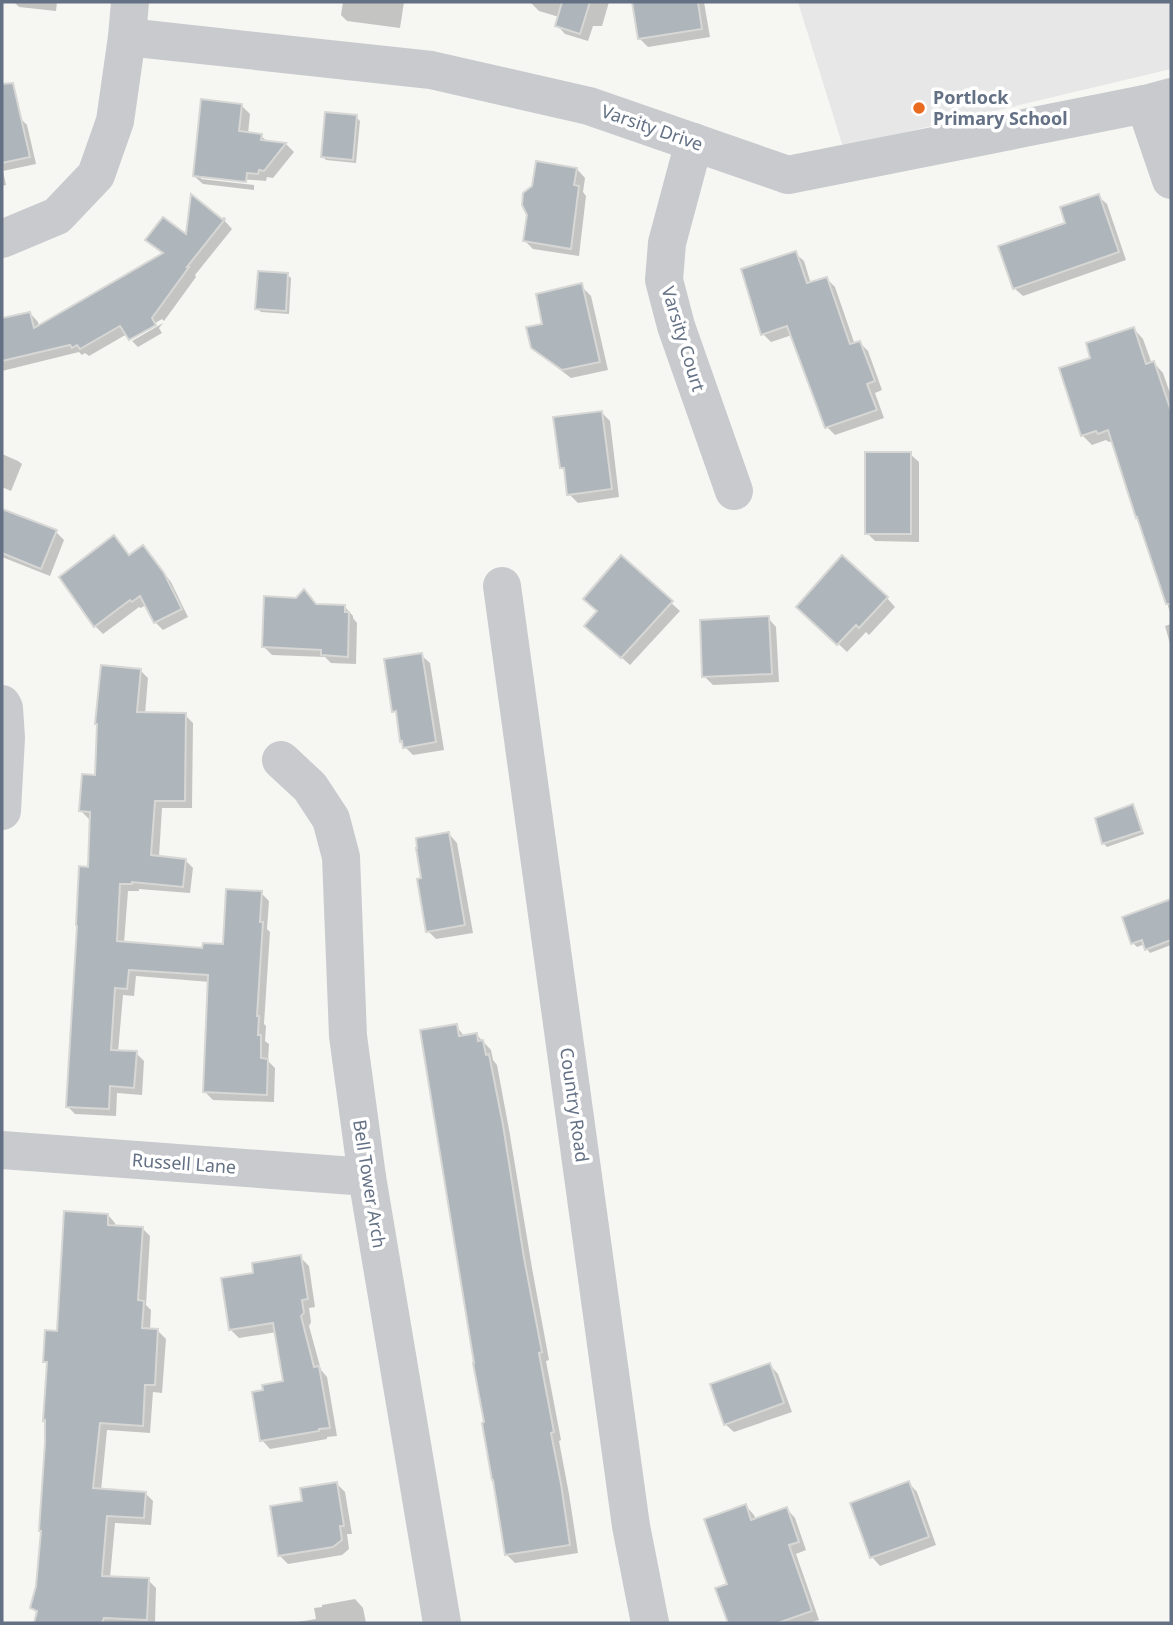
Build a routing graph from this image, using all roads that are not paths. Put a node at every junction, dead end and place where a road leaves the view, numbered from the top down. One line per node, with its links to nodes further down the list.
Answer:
1 (129, 20): 3 (street, Varsity Drive); 5 (street)
2 (1158, 101): 3 (street, Varsity Drive); 4 (street)
3 (694, 142): 6 (street, Varsity Court)
4 (1171, 180)
5 (2, 239)
6 (734, 491)
7 (502, 586): 14 (street, Country Road)
8 (2, 704): 10 (street)
9 (281, 760): 12 (street, Bell Tower Arch)
10 (2, 811)
11 (2, 1150): 12 (street, Russell Lane)
12 (367, 1177): 13 (street, Bell Tower Arch)
13 (442, 1623)
14 (650, 1623)

